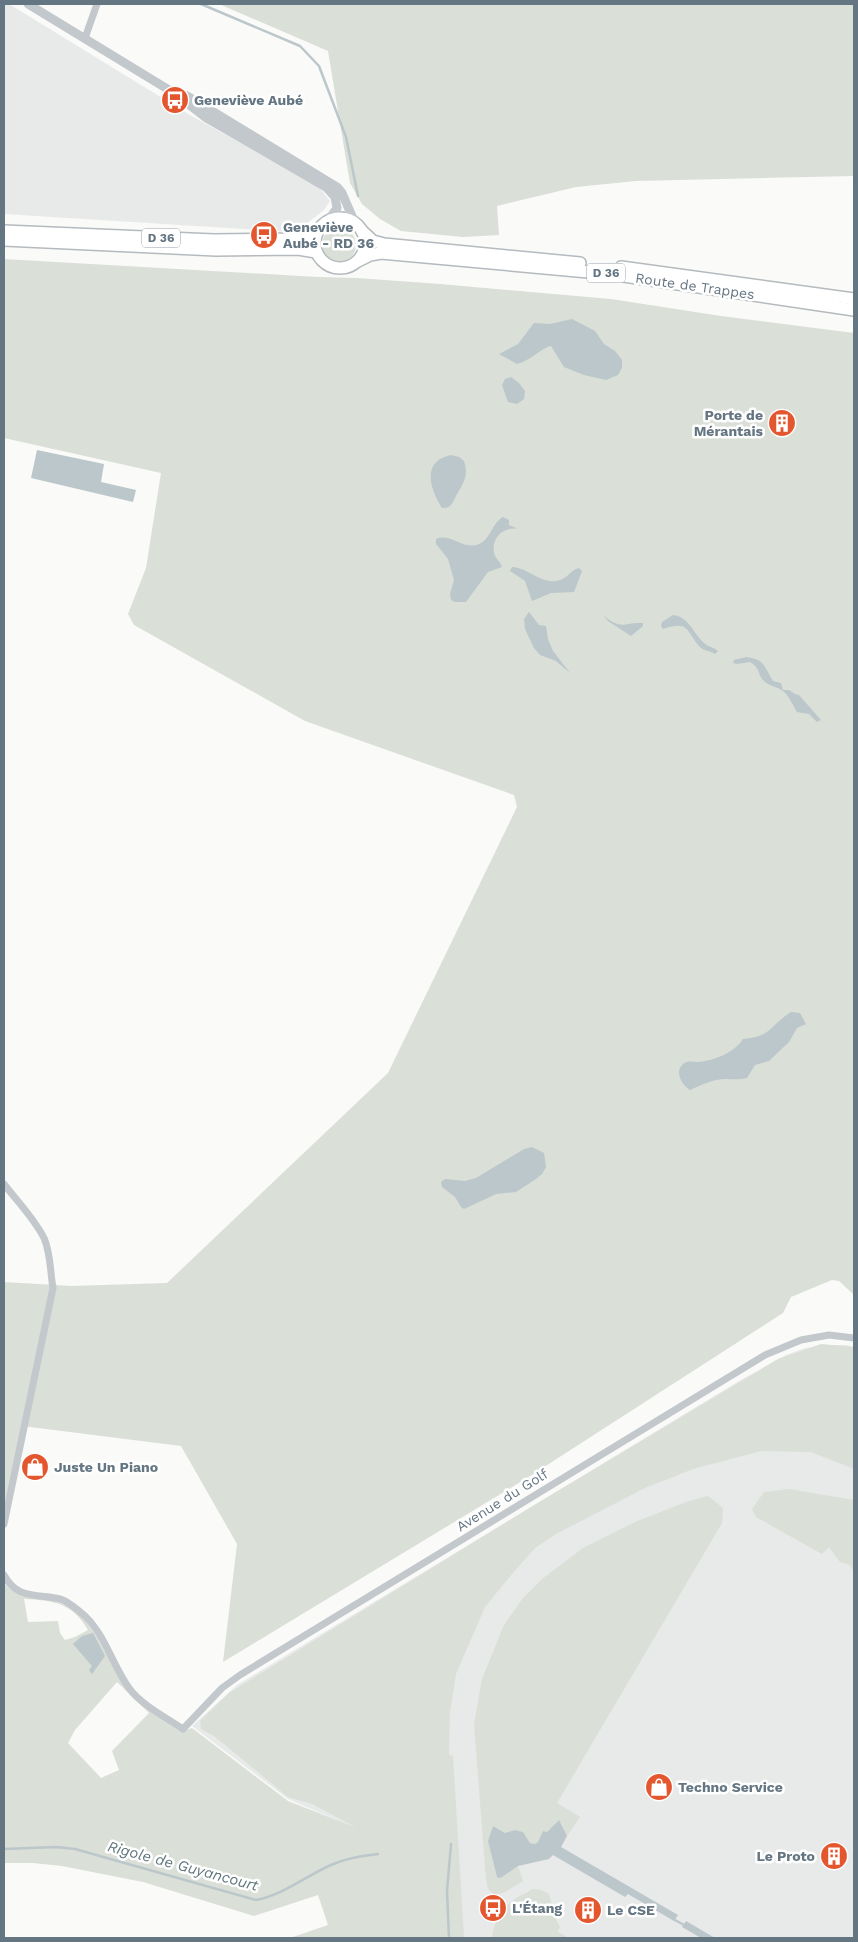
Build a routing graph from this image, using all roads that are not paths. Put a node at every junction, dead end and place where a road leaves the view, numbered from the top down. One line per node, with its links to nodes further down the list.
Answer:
1 (28, 4): 3 (street)
2 (97, 4): 3 (street)
3 (85, 38): 4 (street)
4 (174, 93): 5 (street); 6 (street)
5 (215, 123): 6 (street); 7 (street)
6 (265, 142): 8 (street)
7 (327, 222): 8 (main road); 10 (main road)
8 (358, 227): 13 (main road); 14 (main road, Route de Trappes / D 36)
9 (4, 231): 10 (main road, D 36)
10 (318, 233): 12 (main road)
11 (4, 240): 12 (main road, D 36)
12 (316, 252): 13 (main road)
13 (358, 261): 15 (main road, Route de Trappes / D 36)
14 (854, 299)
15 (854, 310)
16 (4, 1184): 18 (street)
17 (854, 1338): 19 (street, Avenue du Golf)
18 (4, 1524)
19 (4, 1576)

